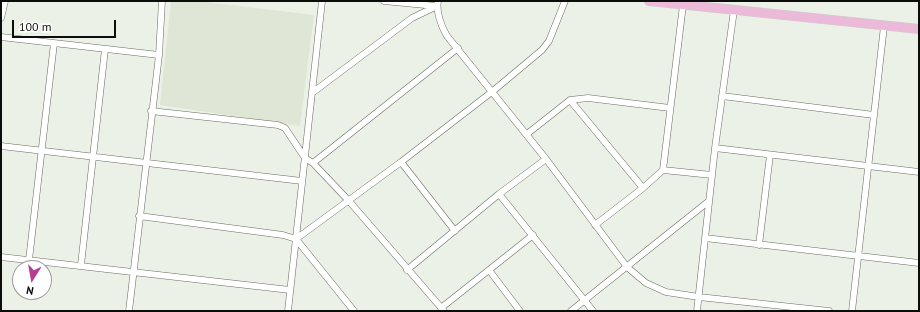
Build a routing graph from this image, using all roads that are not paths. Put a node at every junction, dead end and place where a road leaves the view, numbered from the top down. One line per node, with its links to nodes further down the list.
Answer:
1 (5, 1): 10 (street)
2 (162, 1): 17 (street)
3 (322, 1): 19 (street)
4 (384, 1): 7 (street)
5 (565, 1): 18 (street)
6 (649, 1): 8 (main road)
7 (438, 4): 15 (street); 19 (street)
8 (682, 5): 9 (main road); 22 (street)
9 (734, 10): 11 (main road); 20 (street)
10 (1, 18)
11 (884, 26): 12 (main road); 24 (street)
12 (919, 29)
13 (1, 37): 14 (street)
14 (54, 42): 16 (street); 28 (street)
15 (458, 48): 18 (street); 35 (street)
16 (105, 49): 17 (street); 30 (street)
17 (159, 55): 23 (street)
18 (493, 91): 25 (street); 34 (street)
19 (312, 93): 31 (street)
20 (722, 96): 24 (street); 27 (street)
21 (570, 100): 22 (street); 25 (street); 41 (street)
22 (670, 108): 37 (street)
23 (151, 111): 31 (street); 33 (street)
24 (874, 115): 36 (street)
25 (527, 134): 32 (street)
26 (1, 146): 28 (street)
27 (715, 148): 29 (street); 39 (street)
28 (43, 151): 30 (street); 54 (street)
29 (770, 155): 36 (street); 51 (street)
30 (93, 156): 33 (street); 57 (street)
31 (305, 158): 35 (street); 40 (street)
32 (546, 159): 42 (street); 46 (street)
33 (145, 162): 40 (street); 45 (street)
34 (402, 162): 43 (street); 47 (street)
35 (313, 164): 43 (street)
36 (867, 167): 38 (street); 53 (street)
37 (663, 170): 39 (street); 41 (street)
38 (919, 172)
39 (712, 175): 44 (street)
40 (302, 181): 50 (street)
41 (643, 188): 46 (street)
42 (499, 194): 47 (street); 48 (street)
43 (349, 201): 50 (street); 59 (street)
44 (709, 201): 49 (street); 58 (street)
45 (139, 216): 50 (street); 61 (street)
46 (595, 225): 58 (street)
47 (455, 231): 59 (street)
48 (532, 235): 60 (street); 64 (street)
49 (705, 238): 51 (street); 63 (street)
50 (296, 239): 62 (street); 68 (street)
51 (759, 245): 53 (street)
52 (1, 257): 54 (street)
53 (858, 257): 56 (street); 74 (street)
54 (29, 260)
55 (52, 262): 57 (street)
56 (919, 263)
57 (81, 265): 61 (street)
58 (627, 267): 63 (street); 64 (street)
59 (408, 270): 65 (street)
60 (489, 270): 65 (street); 69 (street)
61 (133, 272): 62 (street); 66 (street)
62 (290, 290): 67 (street)
63 (699, 297): 72 (street); 73 (street)
64 (585, 300): 70 (street); 71 (street)
65 (442, 309)
66 (129, 311)
67 (288, 311)
68 (354, 311)
69 (520, 311)
70 (572, 311)
71 (593, 311)
72 (697, 311)
73 (829, 311)
74 (852, 311)

